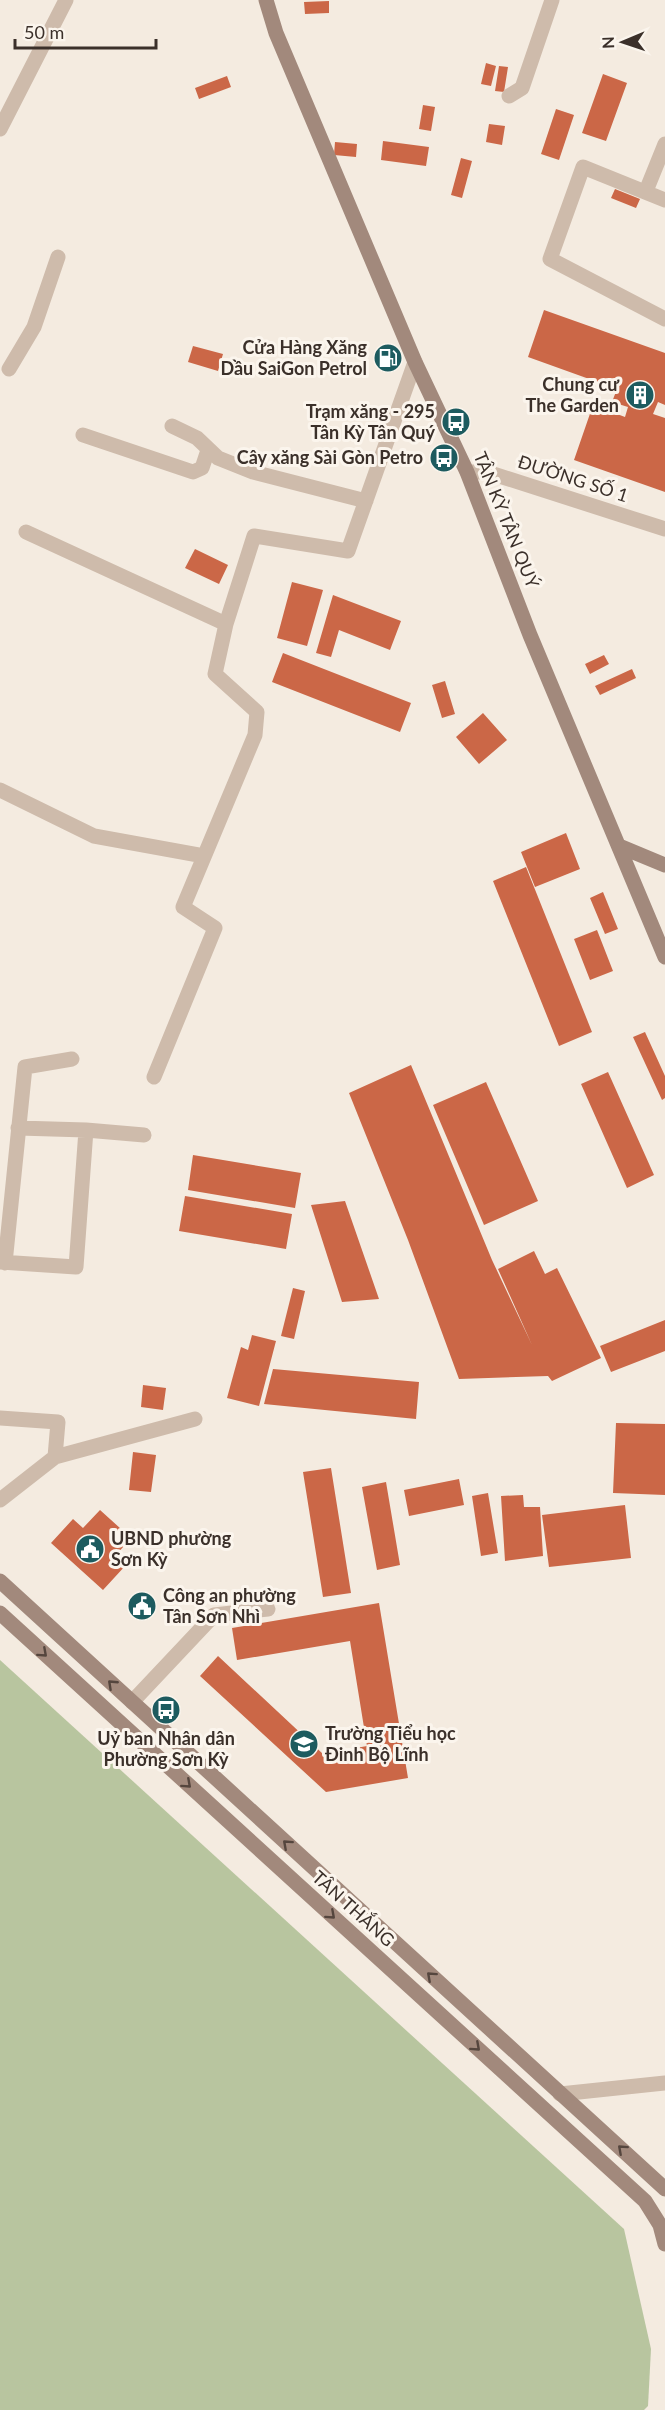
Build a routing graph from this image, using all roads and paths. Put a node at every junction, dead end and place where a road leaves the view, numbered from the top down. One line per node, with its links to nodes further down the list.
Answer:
1 (66, 0): 5 (street)
2 (266, 0): 11 (street, TÂN KỲ TÂN QUÝ)
3 (552, 0): 4 (street)
4 (509, 96)
5 (0, 129)
6 (665, 144): 7 (street)
7 (646, 191): 8 (street); 10 (street)
8 (665, 200)
9 (58, 257): 12 (street)
10 (665, 319)
11 (415, 362): 16 (street, TÂN KỲ TÂN QUÝ); 17 (street)
12 (9, 369)
13 (172, 426): 15 (street)
14 (83, 435): 15 (street)
15 (208, 450): 17 (street)
16 (467, 472): 18 (street, ĐƯỜNG SỐ 1); 22 (street, TÂN KỲ TÂN QUÝ)
17 (366, 501): 20 (street)
18 (665, 529)
19 (26, 532): 20 (street)
20 (226, 624): 23 (street)
21 (0, 790): 23 (street)
22 (619, 846): 24 (street); 25 (street, TÂN KỲ TÂN QUÝ)
23 (204, 856): 27 (street)
24 (665, 865)
25 (665, 957)
26 (72, 1059): 28 (street)
27 (154, 1077)
28 (18, 1128): 29 (street); 31 (street)
29 (86, 1130): 30 (street); 31 (street)
30 (144, 1135)
31 (2, 1262)
32 (0, 1418): 34 (street)
33 (195, 1419): 34 (street)
34 (55, 1457): 35 (street)
35 (0, 1500)
36 (0, 1581): 39 (street, TÂN THẮNG, one-way to 36)
37 (268, 1609): 39 (street)
38 (0, 1613): 43 (street, TÂN THẮNG, one-way to 43)
39 (132, 1702): 41 (street, TÂN THẮNG, one-way to 39)
40 (665, 2083): 41 (street)
41 (560, 2094): 42 (street, TÂN THẮNG, one-way to 41)
42 (665, 2189)
43 (665, 2244)

